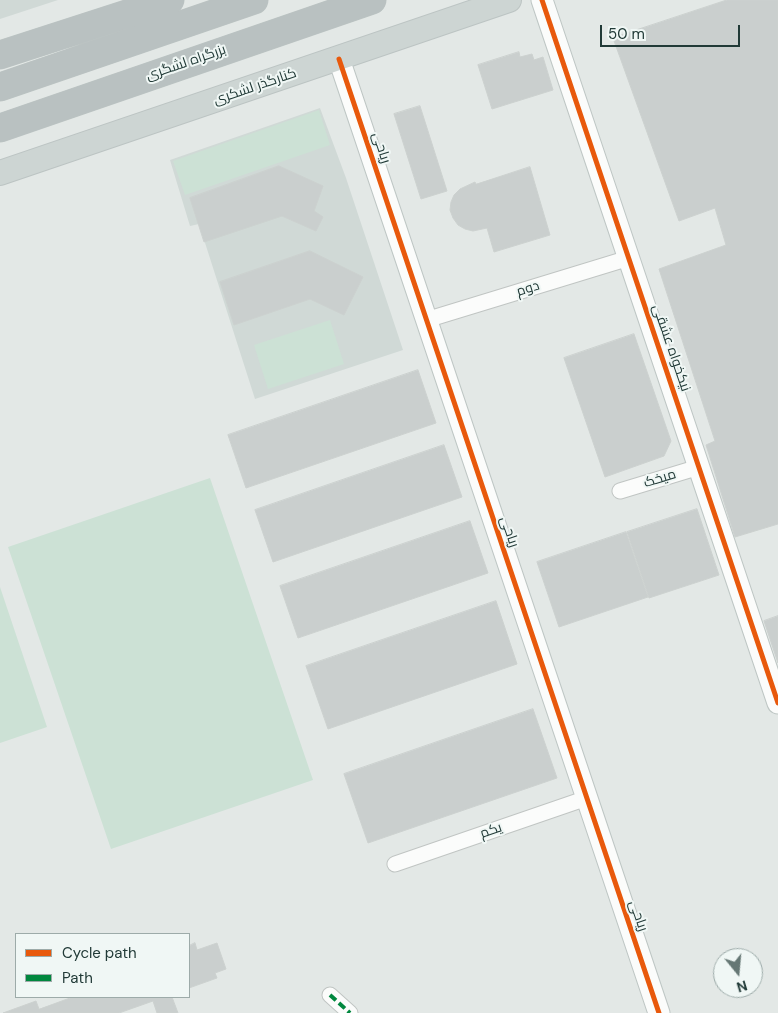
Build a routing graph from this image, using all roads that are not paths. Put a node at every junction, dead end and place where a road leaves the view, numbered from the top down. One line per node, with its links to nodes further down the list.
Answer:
1 (127, 0): 7 (street)
2 (170, 0): 7 (highway)
3 (254, 0): 9 (highway)
4 (372, 0): 10 (highway, بزرگراه لشگری)
5 (509, 0): 8 (main road, کنارگذر لشکری)
6 (542, 0): 12 (street, نیکخواه عشقی)
7 (0, 54)
8 (339, 58): 11 (main road, کنارگذر لشکری); 13 (street, ریاحی)
9 (0, 87)
10 (0, 128)
11 (0, 173)
12 (629, 258): 13 (street, دوم); 14 (street, نیکخواه عشقی)
13 (426, 320): 17 (street, ریاحی)
14 (699, 467): 15 (street, میخک); 16 (street, نیکخواه عشقی)
15 (620, 491)
16 (778, 703)
17 (587, 798): 18 (street, یکم); 21 (street, ریاحی)
18 (395, 864)
19 (330, 995): 20 (street)
20 (350, 1013)
21 (659, 1013)

